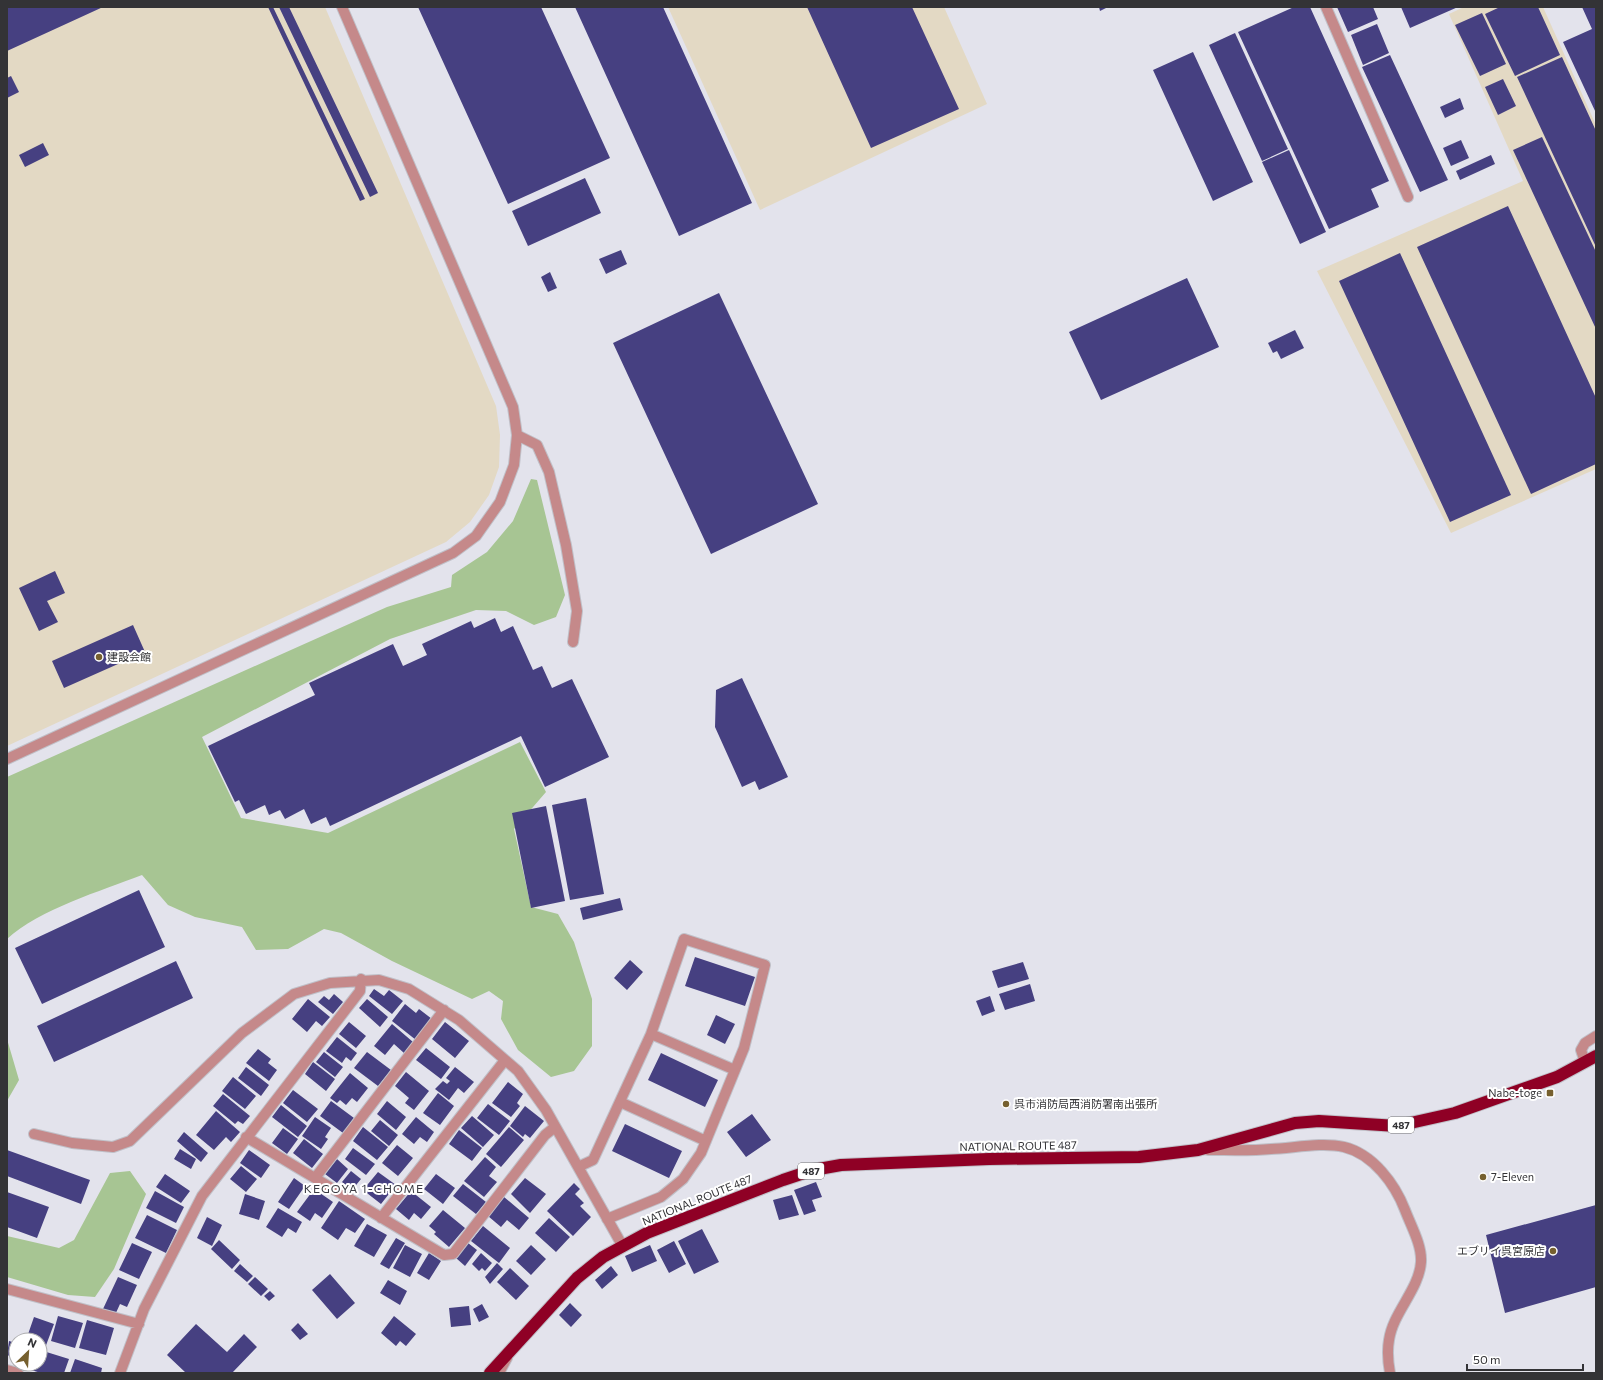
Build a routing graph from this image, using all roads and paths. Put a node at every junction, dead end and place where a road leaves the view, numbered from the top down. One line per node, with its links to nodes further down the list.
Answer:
1 (342, 7): 4 (street)
2 (1326, 7): 3 (street)
3 (1408, 197)
4 (517, 435): 5 (street); 6 (street)
5 (574, 642)
6 (7, 759)
7 (361, 980): 8 (street); 16 (street); 17 (street)
8 (444, 1010): 12 (street); 21 (street)
9 (651, 1034): 13 (street); 13 (street); 14 (street)
10 (1596, 1036): 11 (street)
11 (1591, 1059): 19 (highway, NATIONAL ROUTE 487 / 487)
12 (505, 1060): 15 (street); 22 (street)
13 (735, 1070): 18 (street)
14 (620, 1102): 18 (street); 20 (street)
15 (555, 1128): 20 (street); 22 (street)
16 (34, 1134)
17 (246, 1137): 21 (street); 26 (street)
18 (706, 1142): 23 (street)
19 (1198, 1150): 24 (highway, NATIONAL ROUTE 487 / 487); 33 (street)
20 (578, 1168): 23 (street)
21 (315, 1178): 22 (street)
22 (381, 1218)
23 (607, 1219): 24 (street)
24 (622, 1245): 27 (highway, NATIONAL ROUTE 487 / 487)
25 (7, 1289): 26 (street)
26 (139, 1324): 30 (street)
27 (510, 1352): 31 (highway, NATIONAL ROUTE 487 / 487); 32 (street)
28 (7, 1370): 29 (street)
29 (18, 1373)
30 (120, 1373)
31 (490, 1373)
32 (500, 1373)
33 (1390, 1373)

